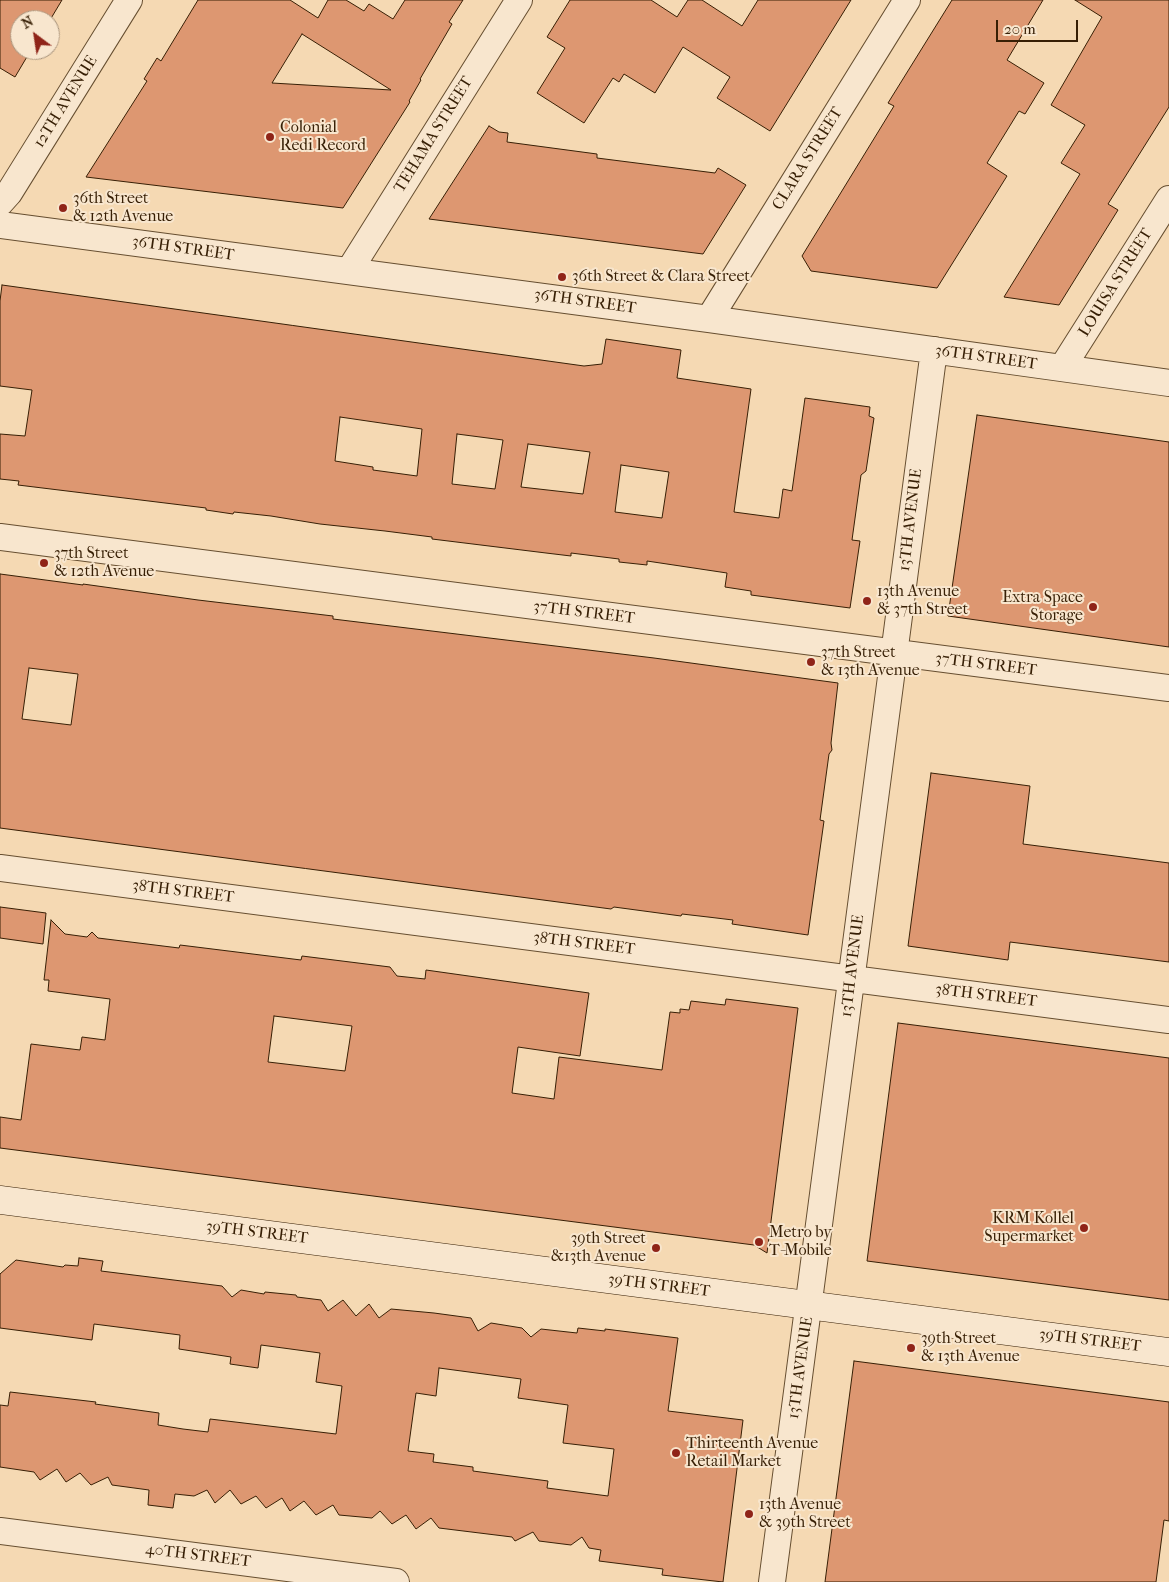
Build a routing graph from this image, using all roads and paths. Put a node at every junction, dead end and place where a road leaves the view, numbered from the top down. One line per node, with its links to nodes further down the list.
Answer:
1 (129, 0): 5 (street, 12TH AVENUE)
2 (519, 0): 7 (street, TEHAMA STREET)
3 (907, 0): 8 (street, CLARA STREET)
4 (1169, 199): 10 (street, LOUISA STREET)
5 (0, 203)
6 (0, 224): 7 (street, 36TH STREET)
7 (349, 271): 8 (street, 36TH STREET)
8 (709, 319): 9 (street, 36TH STREET)
9 (934, 350): 10 (street, 36TH STREET); 13 (street, 13TH AVENUE)
10 (1062, 368): 11 (street, 36TH STREET)
11 (1169, 383)
12 (0, 537): 13 (street, 37TH STREET)
13 (894, 653): 14 (street, 37TH STREET); 16 (street, 13TH AVENUE)
14 (1169, 688)
15 (0, 868): 16 (street, 38TH STREET)
16 (852, 979): 17 (street, 38TH STREET); 19 (street, 13TH AVENUE)
17 (1169, 1020)
18 (0, 1200): 19 (main road, 39TH STREET)
19 (809, 1305): 20 (main road, 39TH STREET); 23 (street, 13TH AVENUE)
20 (1169, 1352)
21 (0, 1531): 22 (street, 40TH STREET)
22 (396, 1582)
23 (772, 1582)

